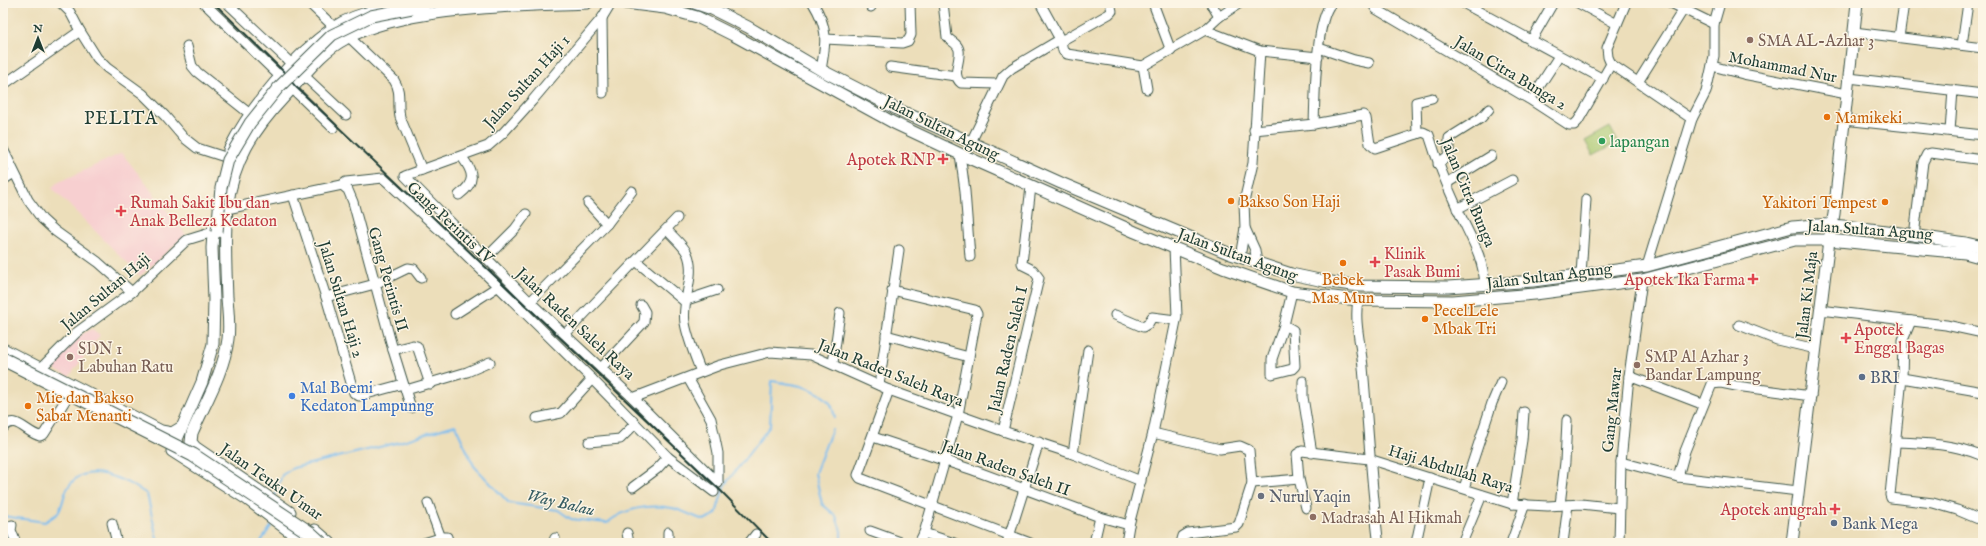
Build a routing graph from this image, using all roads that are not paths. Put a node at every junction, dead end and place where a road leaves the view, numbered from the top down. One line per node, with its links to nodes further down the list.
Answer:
1 (61, 3): 39 (street)
2 (204, 3): 62 (street)
3 (227, 3): 54 (street)
4 (309, 3): 37 (street)
5 (429, 3): 30 (main road)
6 (587, 3): 32 (main road)
7 (611, 3): 34 (street, Jalan Sultan Haji 1)
8 (625, 3): 84 (main road, Jalan Sultan Agung)
9 (694, 3): 59 (main road, Jalan Sultan Agung)
10 (813, 3): 43 (street)
11 (910, 3): 43 (street)
12 (943, 3): 61 (street)
13 (1040, 3): 45 (street)
14 (1110, 3): 45 (street)
15 (1153, 3): 49 (street)
16 (1211, 3): 33 (street)
17 (1240, 3): 33 (street)
18 (1332, 3): 51 (street)
19 (1372, 3): 64 (street, Jalan Citra Bunga 2)
20 (1462, 3): 44 (street)
21 (1553, 3): 44 (street)
22 (1578, 3): 35 (street)
23 (1626, 3): 35 (street)
24 (1671, 3): 31 (street)
25 (1720, 3): 36 (street)
26 (1857, 3): 40 (main road, Jalan Ki Maja)
27 (1904, 3): 42 (street)
28 (1968, 3): 46 (street)
29 (383, 6): 30 (main road); 37 (main road)
30 (411, 6): 32 (main road); 122 (main road)
31 (1683, 10): 36 (street); 65 (street)
32 (433, 14): 41 (main road)
33 (1219, 17): 38 (street)
34 (602, 18): 71 (street); 96 (street, Jalan Sultan Haji 1)
35 (1617, 24): 55 (street)
36 (1714, 24): 57 (street)
37 (334, 27): 54 (main road)
38 (1205, 30): 49 (street); 50 (street)
39 (80, 31): 66 (street); 95 (street)
40 (1854, 32): 42 (street); 63 (main road, Jalan Ki Maja)
41 (349, 37): 60 (main road); 99 (street)
42 (1899, 37): 46 (street)
43 (825, 39): 59 (street)
44 (1531, 40): 52 (street)
45 (1060, 41): 56 (street); 67 (street)
46 (1962, 45): 48 (street)
47 (187, 46): 80 (street)
48 (1983, 48)
49 (1171, 51): 56 (street)
50 (1260, 51): 51 (street); 87 (street)
51 (1318, 52): 53 (street); 85 (street)
52 (1558, 56): 64 (street); 72 (street)
53 (1369, 63)
54 (292, 64): 60 (street); 62 (main road)
55 (1611, 64): 64 (street, Jalan Citra Bunga 2); 65 (street)
56 (1143, 66): 69 (street)
57 (1712, 66): 73 (street, Mohammad Nur); 82 (street)
58 (890, 67): 61 (street)
59 (821, 70): 78 (main road, Jalan Sultan Agung)
60 (304, 75): 68 (main road); 81 (street)
61 (956, 76): 67 (street)
62 (280, 77): 68 (street); 76 (main road)
63 (1849, 78): 70 (street); 73 (main road, Jalan Ki Maja)
64 (1603, 79)
65 (1638, 82): 82 (street)
66 (3, 84)
67 (997, 84): 91 (street)
68 (292, 89): 79 (main road); 86 (street)
69 (1147, 89)
70 (1953, 90): 74 (street); 88 (street)
71 (603, 92)
72 (1535, 93)
73 (1847, 94): 83 (main road, Jalan Ki Maja)
74 (1983, 94)
75 (1432, 98): 89 (street)
76 (259, 103): 79 (main road); 80 (main road)
77 (1489, 109): 98 (street)
78 (899, 110): 84 (main road); 91 (main road, Jalan Sultan Agung)
79 (270, 112): 114 (main road)
80 (250, 114): 95 (main road)
81 (346, 115)
82 (1692, 119): 136 (street)
83 (1844, 120): 88 (street); 119 (main road, Jalan Ki Maja)
84 (894, 123): 93 (main road, Jalan Sultan Agung)
85 (1314, 124): 87 (street); 89 (street, Jalan Citra Bunga)
86 (333, 128)
87 (1254, 130): 120 (street)
88 (1950, 131): 90 (street)
89 (1417, 134): 98 (street, Jalan Citra Bunga)
90 (1983, 135)
91 (971, 142): 104 (main road, Jalan Sultan Agung)
92 (3, 149): 100 (street)
93 (960, 154): 107 (main road, Jalan Sultan Agung); 129 (street)
94 (1491, 156): 105 (street)
95 (225, 157): 122 (main road)
96 (462, 157): 99 (street, Jalan Sultan Haji 1); 110 (street)
97 (1983, 160): 123 (street)
98 (1438, 164): 105 (street, Jalan Citra Bunga)
99 (422, 170): 101 (street, Jalan Sultan Haji 1)
100 (14, 173): 102 (street); 147 (street)
101 (405, 176): 132 (street, Jalan Raden Saleh Raya)
102 (3, 180)
103 (1512, 180): 115 (street)
104 (1062, 183): 111 (main road); 128 (main road, Jalan Sultan Agung)
105 (1447, 183): 115 (street, Jalan Citra Bunga)
106 (342, 185): 109 (street); 142 (street, Gang Perintis II); 144 (street, Gang Perintis IV)
107 (1031, 187): 111 (main road, Jalan Sultan Agung); 202 (street, Jalan Raden Saleh I)
108 (632, 191): 118 (street)
109 (293, 194): 114 (street); 149 (street, Jalan Sultan Haji 2)
110 (459, 195)
111 (1055, 198): 126 (main road, Jalan Sultan Agung)
112 (1586, 200): 139 (street)
113 (588, 203): 118 (street)
114 (227, 209): 122 (main road)
115 (1457, 209): 143 (street, Jalan Citra Bunga)
116 (526, 214): 132 (street)
117 (677, 218): 121 (street)
118 (607, 224): 152 (street)
119 (1831, 225): 123 (main road, Jalan Sultan Agung); 124 (main road, Jalan Ki Maja); 131 (main road, Jalan Sultan Agung)
120 (1245, 228): 130 (street); 135 (street)
121 (667, 230): 134 (street); 151 (street)
122 (218, 236): 147 (street, Jalan Sultan Haji); 199 (main road); 216 (main road, Jalan Teuku Umar)
123 (1914, 236): 125 (main road, Jalan Sultan Agung)
124 (1828, 240): 133 (main road, Jalan Sultan Agung); 138 (main road, Jalan Sultan Agung); 154 (main road, Jalan Ki Maja)
125 (1983, 247)
126 (1174, 248): 137 (main road, Jalan Sultan Agung); 158 (street)
127 (899, 250): 146 (street)
128 (1228, 253): 130 (main road, Jalan Sultan Agung); 137 (main road)
129 (970, 257)
130 (1240, 257): 135 (main road, Jalan Sultan Agung)
131 (1684, 257): 136 (main road, Jalan Sultan Agung); 138 (main road)
132 (486, 258): 152 (street, Jalan Raden Saleh Raya)
133 (1983, 258)
134 (636, 261): 151 (street); 163 (street)
135 (1257, 263): 143 (main road, Jalan Sultan Agung)
136 (1647, 266): 139 (main road, Jalan Sultan Agung)
137 (1223, 268): 148 (main road, Jalan Sultan Agung)
138 (1688, 268): 141 (main road, Jalan Sultan Agung)
139 (1581, 275): 143 (main road, Jalan Sultan Agung)
140 (421, 278): 142 (street)
141 (1642, 280): 150 (main road, Jalan Sultan Agung); 177 (street, Gang Mawar)
142 (375, 284): 149 (street); 167 (street, Gang Perintis II)
143 (1485, 285)
144 (497, 287): 156 (street); 180 (street, Gang Perintis IV)
145 (716, 290): 151 (street)
146 (892, 290): 164 (street); 169 (street)
147 (132, 292): 175 (street, Jalan Sultan Haji)
148 (1292, 292): 150 (main road, Jalan Sultan Agung); 160 (street)
149 (326, 297): 185 (street, Jalan Sultan Haji 2)
150 (1358, 300): 213 (street)
151 (684, 301): 176 (street)
152 (530, 302): 163 (street, Jalan Raden Saleh Raya)
153 (641, 305): 174 (street)
154 (1820, 310): 159 (street); 166 (main road, Jalan Ki Maja)
155 (840, 313): 172 (street)
156 (455, 314)
157 (1115, 315): 158 (street)
158 (1176, 320): 203 (street)
159 (1911, 320): 162 (street); 179 (street)
160 (1284, 325): 160 (street)
161 (1739, 325): 166 (street)
162 (1983, 333)
163 (565, 334): 174 (street, Jalan Raden Saleh Raya)
164 (886, 335): 169 (street); 184 (street)
165 (3, 349): 175 (main road)
166 (1816, 349): 189 (main road, Jalan Ki Maja)
167 (393, 350): 183 (street); 185 (street, Gang Perintis II)
168 (1088, 350): 210 (street)
169 (969, 357): 194 (street)
170 (3, 359): 254 (highway, bridge)
171 (490, 362): 183 (street, Jalan Sultan Haji 2)
172 (833, 363): 176 (street, Jalan Raden Saleh Raya); 184 (street, Jalan Raden Saleh Raya)
173 (3, 365): 188 (main road, Jalan Teuku Umar)
174 (601, 368): 190 (street, Jalan Raden Saleh Raya)
175 (40, 369): 195 (main road)
176 (701, 372): 178 (street, Jalan Raden Saleh Raya)
177 (1629, 376): 191 (street); 215 (street, Gang Mawar)
178 (688, 378): 190 (street, Jalan Raden Saleh Raya); 190 (street)
179 (1902, 378): 187 (street); 207 (street)
180 (592, 379): 196 (street); 198 (street, Gang Perintis IV)
181 (1303, 382): 208 (street)
182 (1501, 382): 225 (street)
183 (430, 384): 185 (street, Jalan Sultan Haji 2)
184 (879, 385): 186 (street, Jalan Raden Saleh Raya)
185 (405, 387): 192 (street, Gang Perintis II)
186 (889, 390): 194 (street, Jalan Raden Saleh Raya); 204 (street)
187 (1983, 392)
188 (68, 396): 200 (street); 201 (main road, Jalan Teuku Umar)
189 (1811, 396): 191 (street); 226 (main road, Jalan Ki Maja)
190 (633, 398)
191 (1702, 404): 217 (street)
192 (411, 408)
193 (1524, 412): 230 (street)
194 (958, 415): 202 (street, Jalan Raden Saleh Raya); 214 (street)
195 (134, 417): 199 (main road); 201 (main road)
196 (537, 418)
197 (1568, 420): 233 (street)
198 (636, 424): 205 (street); 212 (street, Gang Perintis IV)
199 (182, 426): 209 (main road)
200 (3, 428)
201 (129, 428): 209 (main road, Jalan Teuku Umar)
202 (1003, 431): 206 (street, Jalan Raden Saleh Raya)
203 (1153, 433): 220 (street); 221 (street)
204 (873, 437): 214 (street, Jalan Raden Saleh II); 232 (street)
205 (589, 442)
206 (1039, 442): 210 (street, Jalan Raden Saleh Raya); 224 (street)
207 (1896, 442): 211 (street); 238 (street)
208 (1312, 453): 213 (street, Haji Abdullah Raya); 219 (street)
209 (179, 454): 222 (main road, Jalan Teuku Umar)
210 (1073, 454): 220 (street, Jalan Raden Saleh Raya)
211 (1983, 456)
212 (668, 457): 223 (street); 227 (street, Gang Perintis IV)
213 (1369, 459): 218 (street, Haji Abdullah Raya); 249 (street)
214 (944, 460): 224 (street, Jalan Raden Saleh II); 232 (street)
215 (1621, 462): 217 (street); 235 (street, Gang Mawar)
216 (235, 475): 222 (main road); 236 (main road, Jalan Teuku Umar)
217 (1678, 477): 226 (street)
218 (1430, 478): 225 (street, Haji Abdullah Raya); 268 (street)
219 (1299, 479): 221 (street); 234 (street)
220 (1141, 481): 241 (street)
221 (1252, 483): 267 (street)
222 (226, 486): 240 (main road, Jalan Teuku Umar)
223 (633, 487)
224 (1023, 488): 237 (street, Jalan Raden Saleh II); 250 (street)
225 (1464, 488): 228 (street, Haji Abdullah Raya)
226 (1798, 491): 273 (main road, Jalan Ki Maja)
227 (714, 492)
228 (1482, 495): 230 (street, Haji Abdullah Raya); 269 (street)
229 (428, 503): 248 (street)
230 (1512, 504): 231 (street, Haji Abdullah Raya)
231 (1525, 504): 233 (street, Haji Abdullah Raya); 270 (street)
232 (933, 505): 246 (street); 250 (street)
233 (1564, 505): 235 (street, Haji Abdullah Raya); 271 (street)
234 (1306, 508)
235 (1619, 508): 272 (street, Gang Mawar)
236 (289, 512): 240 (main road); 255 (main road, Jalan Teuku Umar)
237 (1100, 517): 241 (street, Jalan Raden Saleh II); 265 (street)
238 (1983, 521)
239 (112, 523): 252 (street)
240 (281, 524): 253 (main road, Jalan Teuku Umar)
241 (1129, 524): 266 (street)
242 (12, 525): 251 (street)
243 (870, 531): 261 (street)
244 (668, 532): 259 (street)
245 (627, 533): 258 (street)
246 (924, 533): 262 (street); 263 (street)
247 (756, 534): 260 (street)
248 (440, 538): 256 (street); 257 (street)
249 (1378, 538)
250 (1008, 539): 264 (street)
251 (16, 543)
252 (117, 543)
253 (305, 543)
254 (321, 543)
255 (330, 543)
256 (424, 543)
257 (449, 543)
258 (629, 543)
259 (668, 543)
260 (749, 543)
261 (903, 543)
262 (918, 543)
263 (954, 543)
264 (1030, 543)
265 (1094, 543)
266 (1126, 543)
267 (1181, 543)
268 (1416, 543)
269 (1462, 543)
270 (1511, 543)
271 (1564, 543)
272 (1619, 543)
273 (1792, 543)

